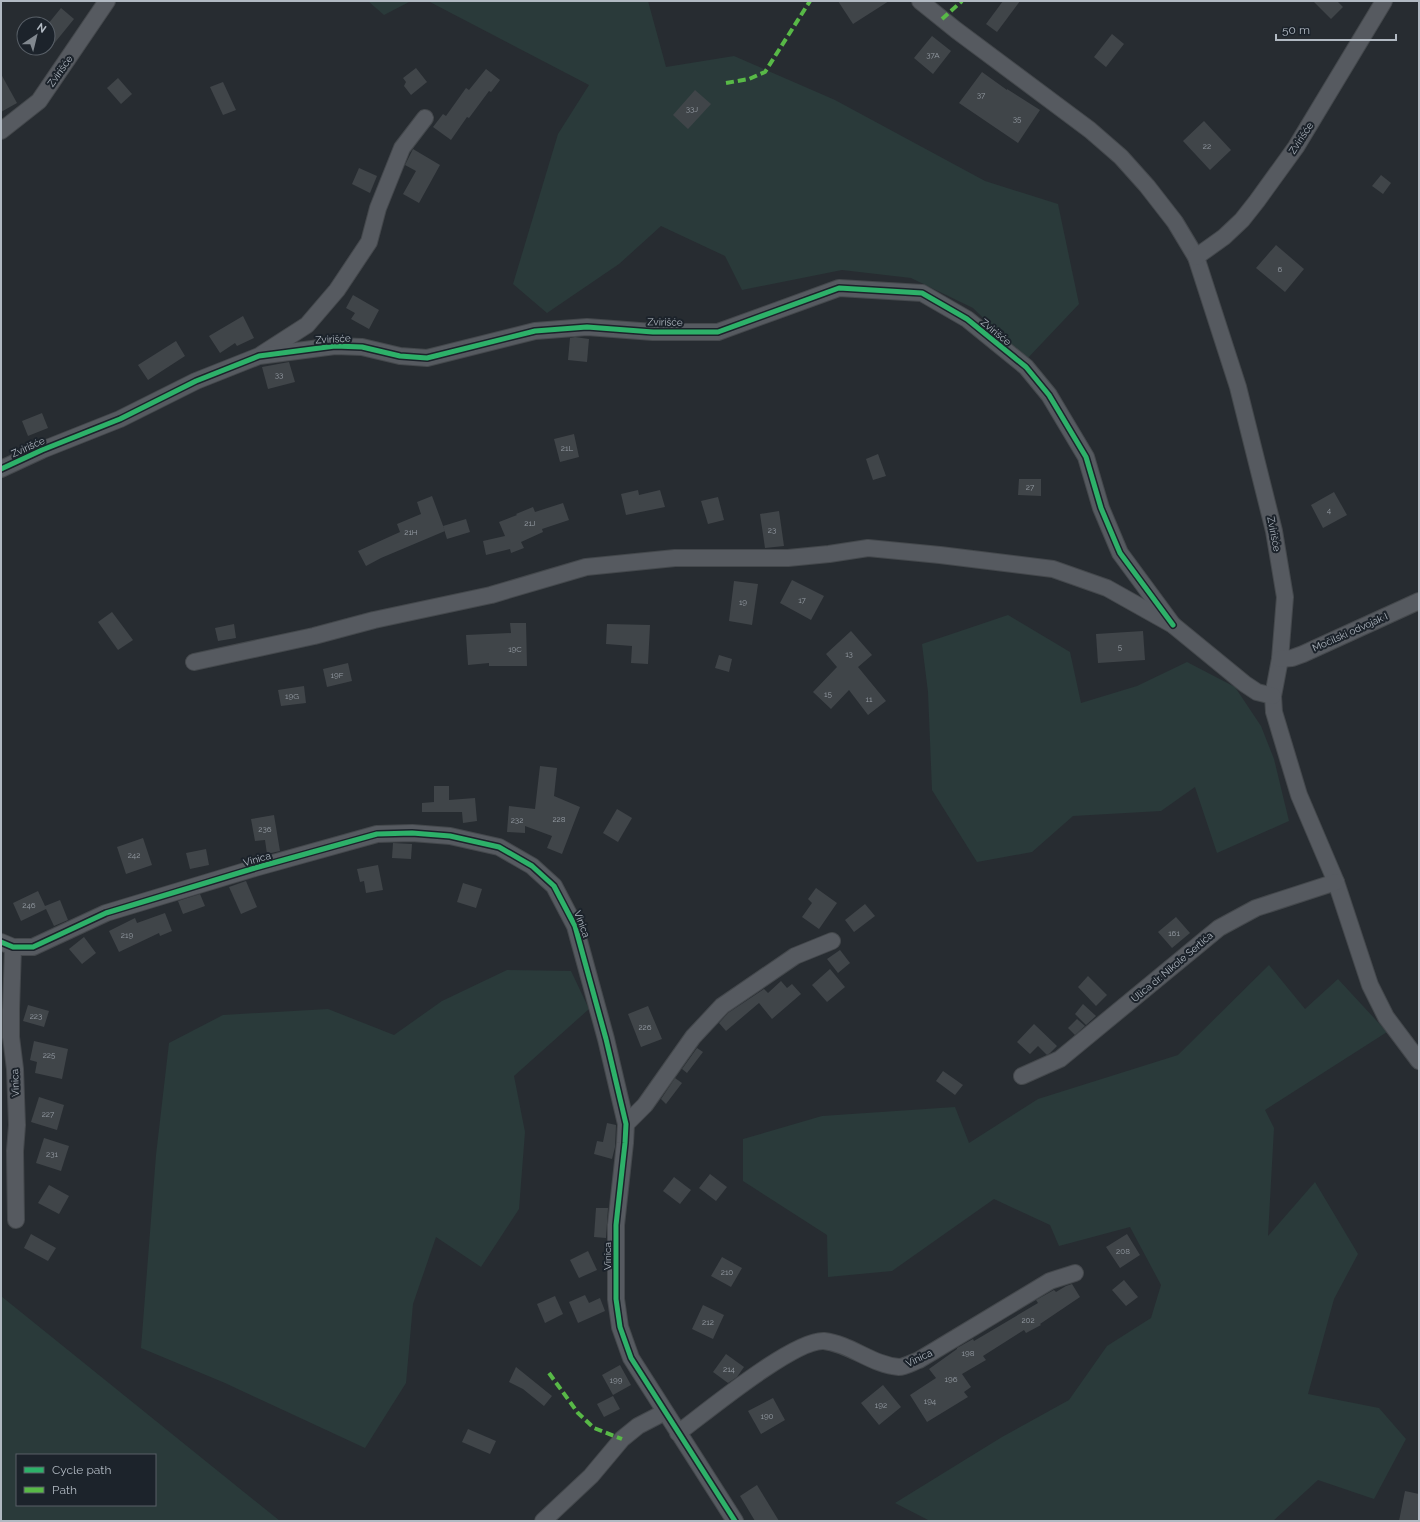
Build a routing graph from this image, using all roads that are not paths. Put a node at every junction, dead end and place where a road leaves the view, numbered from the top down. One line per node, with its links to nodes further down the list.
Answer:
1 (107, 1): 5 (street, Zvirišće)
2 (920, 1): 6 (street, Zvirišće)
3 (1384, 1): 6 (street, Zvirišće)
4 (425, 118): 7 (street, Zvirišće)
5 (1, 131)
6 (1196, 257): 11 (street, Zvirišće)
7 (259, 356): 8 (street, Zvirišće); 10 (street, Zvirišće)
8 (1, 469)
9 (1419, 601): 11 (street, Močilski odvojak I)
10 (1173, 625): 12 (street, Zvirišće); 13 (street, Zvirišće)
11 (1280, 659): 13 (street, Zvirišće)
12 (194, 662)
13 (1273, 696): 14 (street)
14 (1336, 882): 17 (street); 18 (street, Ulica dr. Nikole Sertića)
15 (832, 941): 19 (street)
16 (7, 945): 19 (street, Vinica); 20 (street, Vinica)
17 (1419, 1061)
18 (1022, 1076)
19 (626, 1124): 22 (street, Vinica)
20 (16, 1220)
21 (1075, 1273): 23 (street, Vinica)
22 (665, 1412): 23 (street, Vinica); 24 (street)
23 (678, 1433): 25 (street, Vinica)
24 (543, 1521)
25 (735, 1521)

